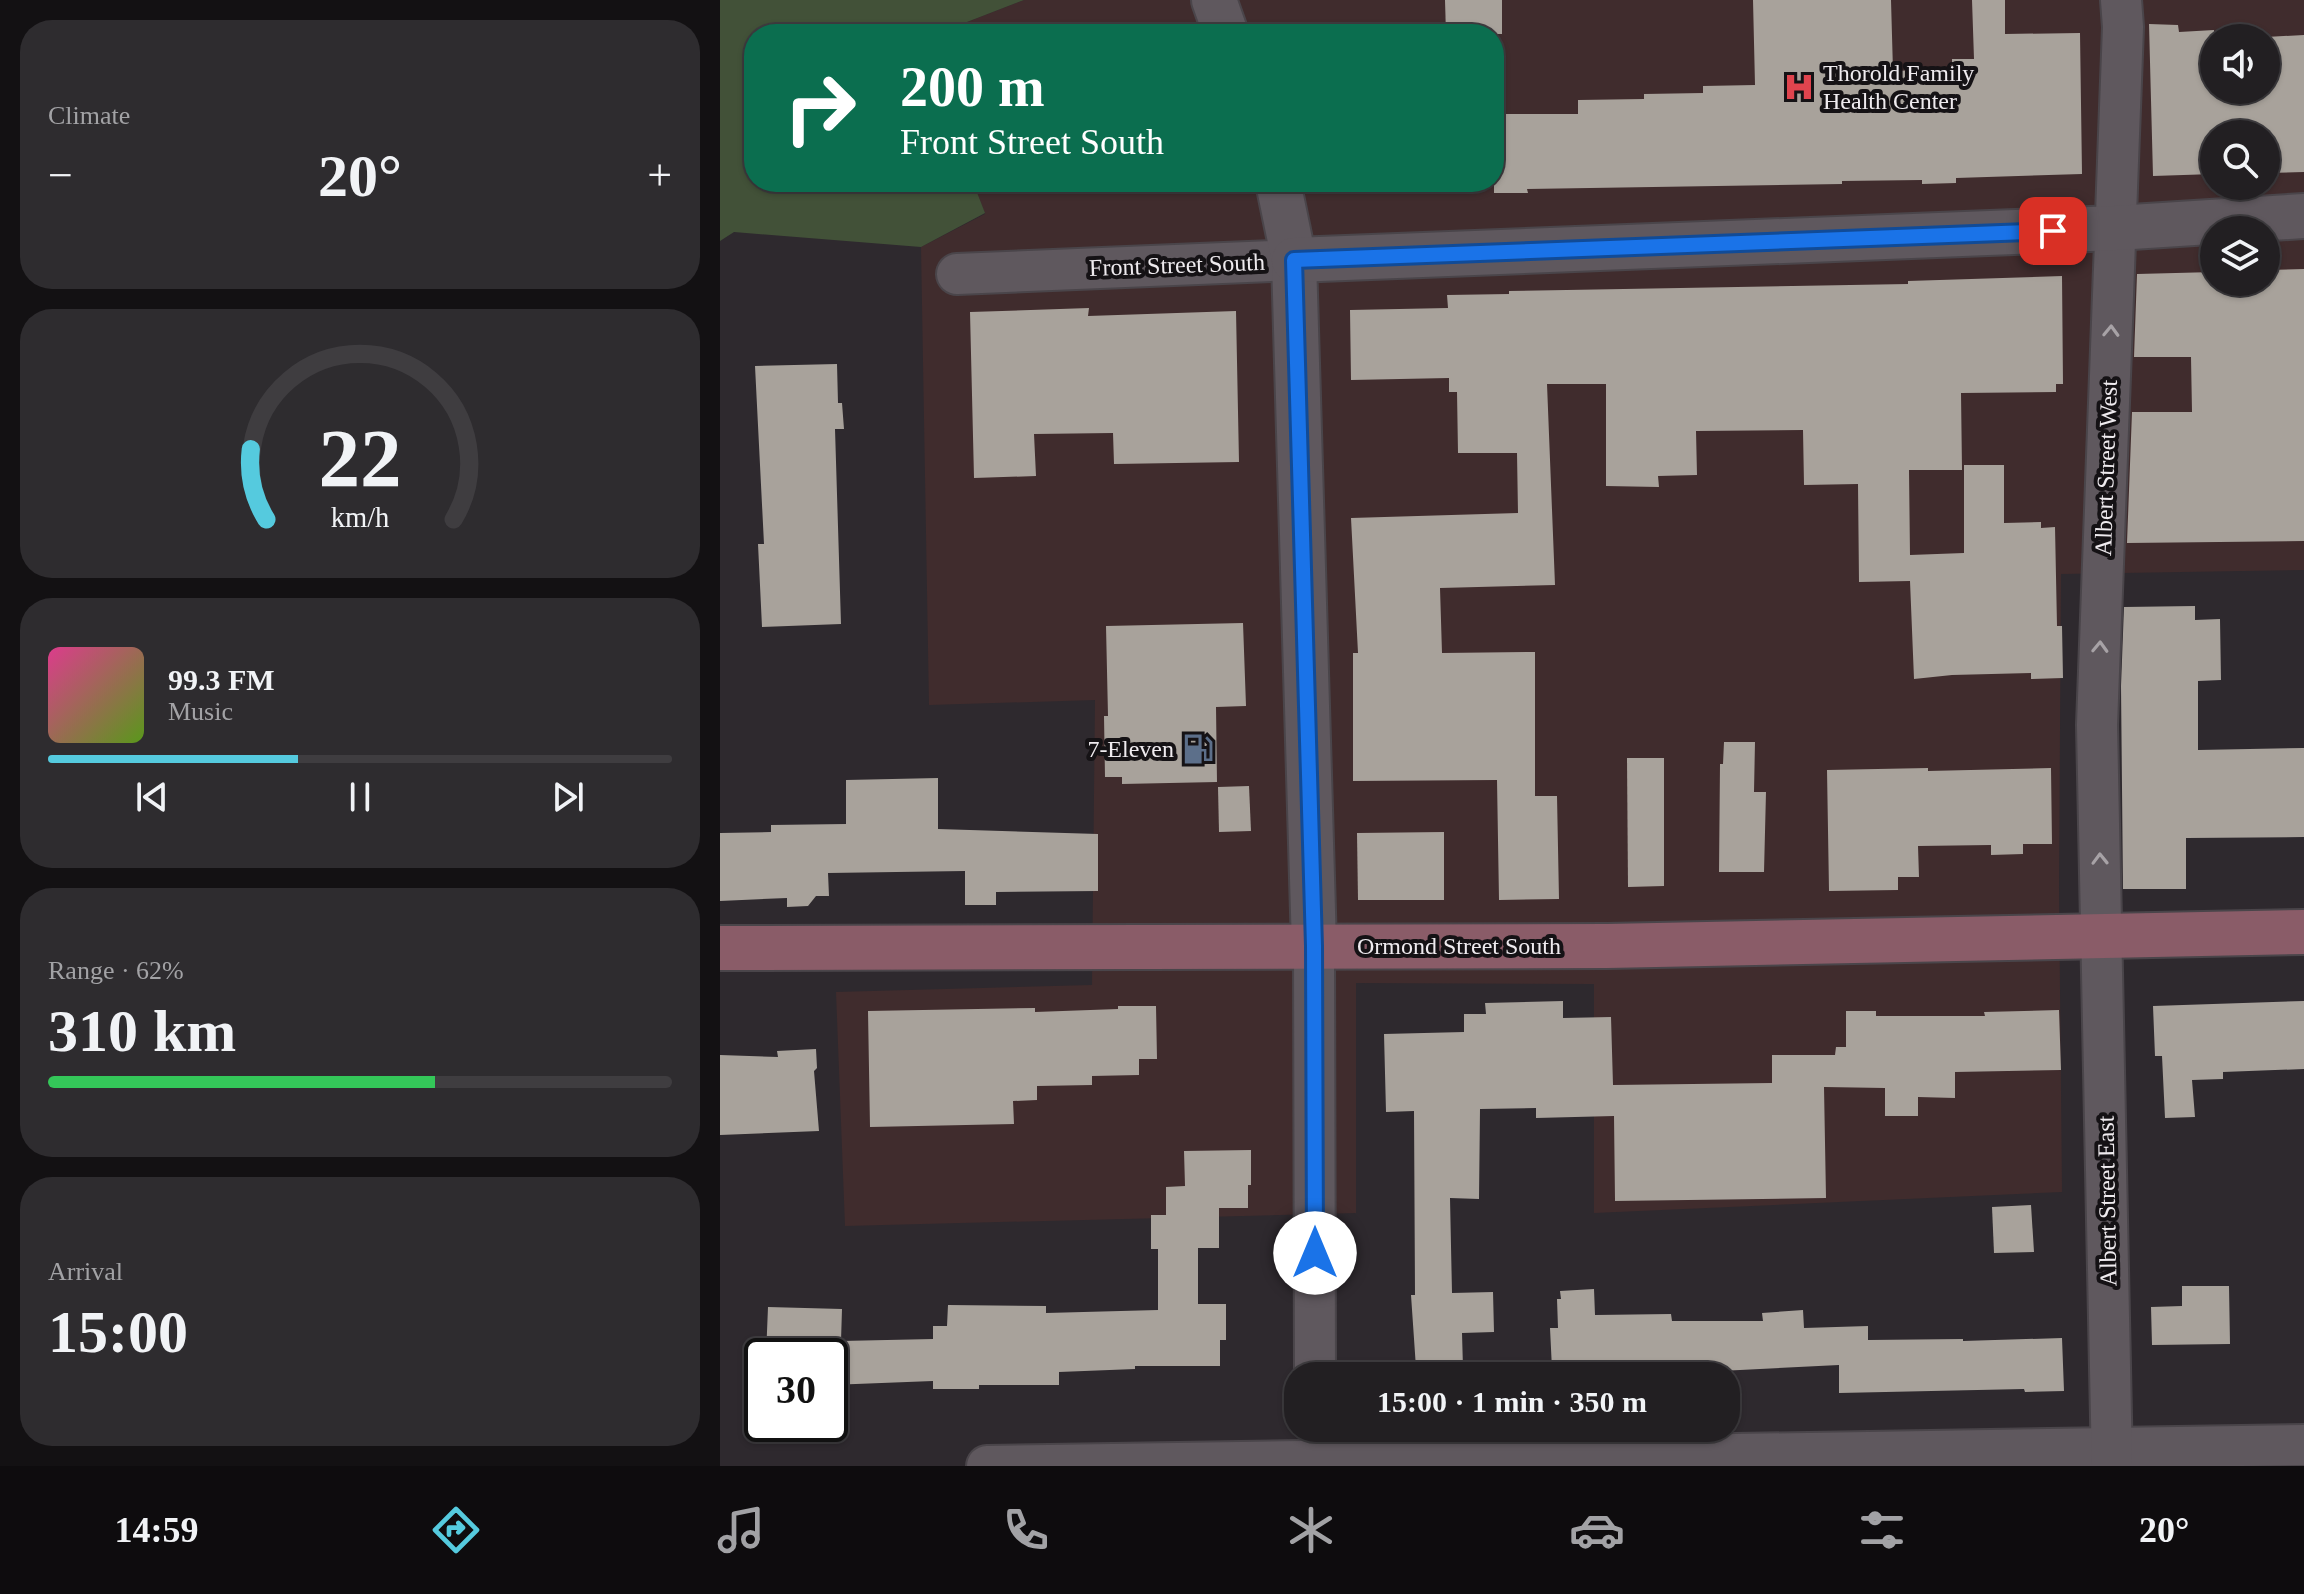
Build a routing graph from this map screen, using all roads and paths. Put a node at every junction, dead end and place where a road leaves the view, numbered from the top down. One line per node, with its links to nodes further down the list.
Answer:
1 (1214, 0): 3 (street)
2 (2121, 0): 6 (street, Albert Street West)
3 (1222, 24)
4 (1280, 192): 7 (street)
5 (2304, 216): 6 (street, Front Street South)
6 (2116, 228): 7 (street, Front Street South); 10 (street, Albert Street West, one-way to 6)
7 (1294, 260): 8 (street, Front Street South); 11 (street)
8 (957, 274)
9 (2304, 932): 10 (main road, Ormond Street South)
10 (2101, 937): 11 (main road, Ormond Street South); 16 (street, Albert Street East)
11 (1314, 946): 12 (main road, Ormond Street South); 13 (street)
12 (720, 948)
13 (1315, 1362)
14 (2304, 1445): 16 (street)
15 (1315, 1451): 16 (street); 17 (street)
16 (2112, 1457)
17 (987, 1466)

